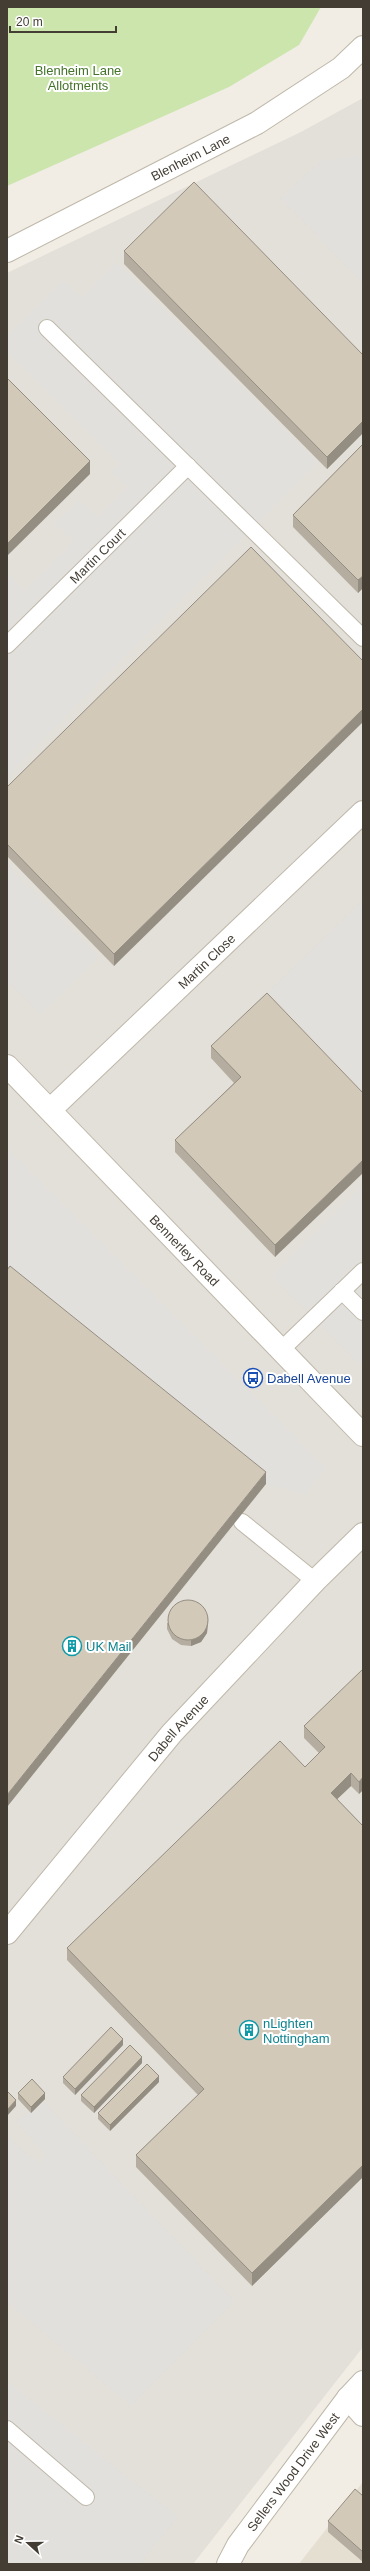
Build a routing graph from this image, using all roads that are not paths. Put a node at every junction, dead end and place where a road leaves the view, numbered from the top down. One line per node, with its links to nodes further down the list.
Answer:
1 (363, 47): 2 (street, Blenheim Lane)
2 (7, 251)
3 (48, 328): 4 (lane)
4 (188, 466): 5 (lane); 6 (lane, Martin Court)
5 (363, 638)
6 (7, 645)
7 (363, 812): 9 (street, Martin Close)
8 (7, 1066): 9 (street, Bennerley Road)
9 (50, 1110): 13 (street, Bennerley Road)
10 (363, 1271): 11 (lane)
11 (342, 1291): 12 (lane); 13 (lane)
12 (363, 1312)
13 (281, 1350): 14 (street, Bennerley Road)
14 (363, 1435)
15 (242, 1522): 17 (lane)
16 (363, 1534): 17 (street, Dabell Avenue)
17 (315, 1581): 18 (street, Dabell Avenue)
18 (7, 1933)
19 (363, 2382): 20 (street, Sellers Wood Drive West)
20 (348, 2398): 21 (street); 24 (street, Sellers Wood Drive West)
21 (363, 2415)
22 (7, 2429): 23 (lane)
23 (86, 2497)
24 (228, 2564)

